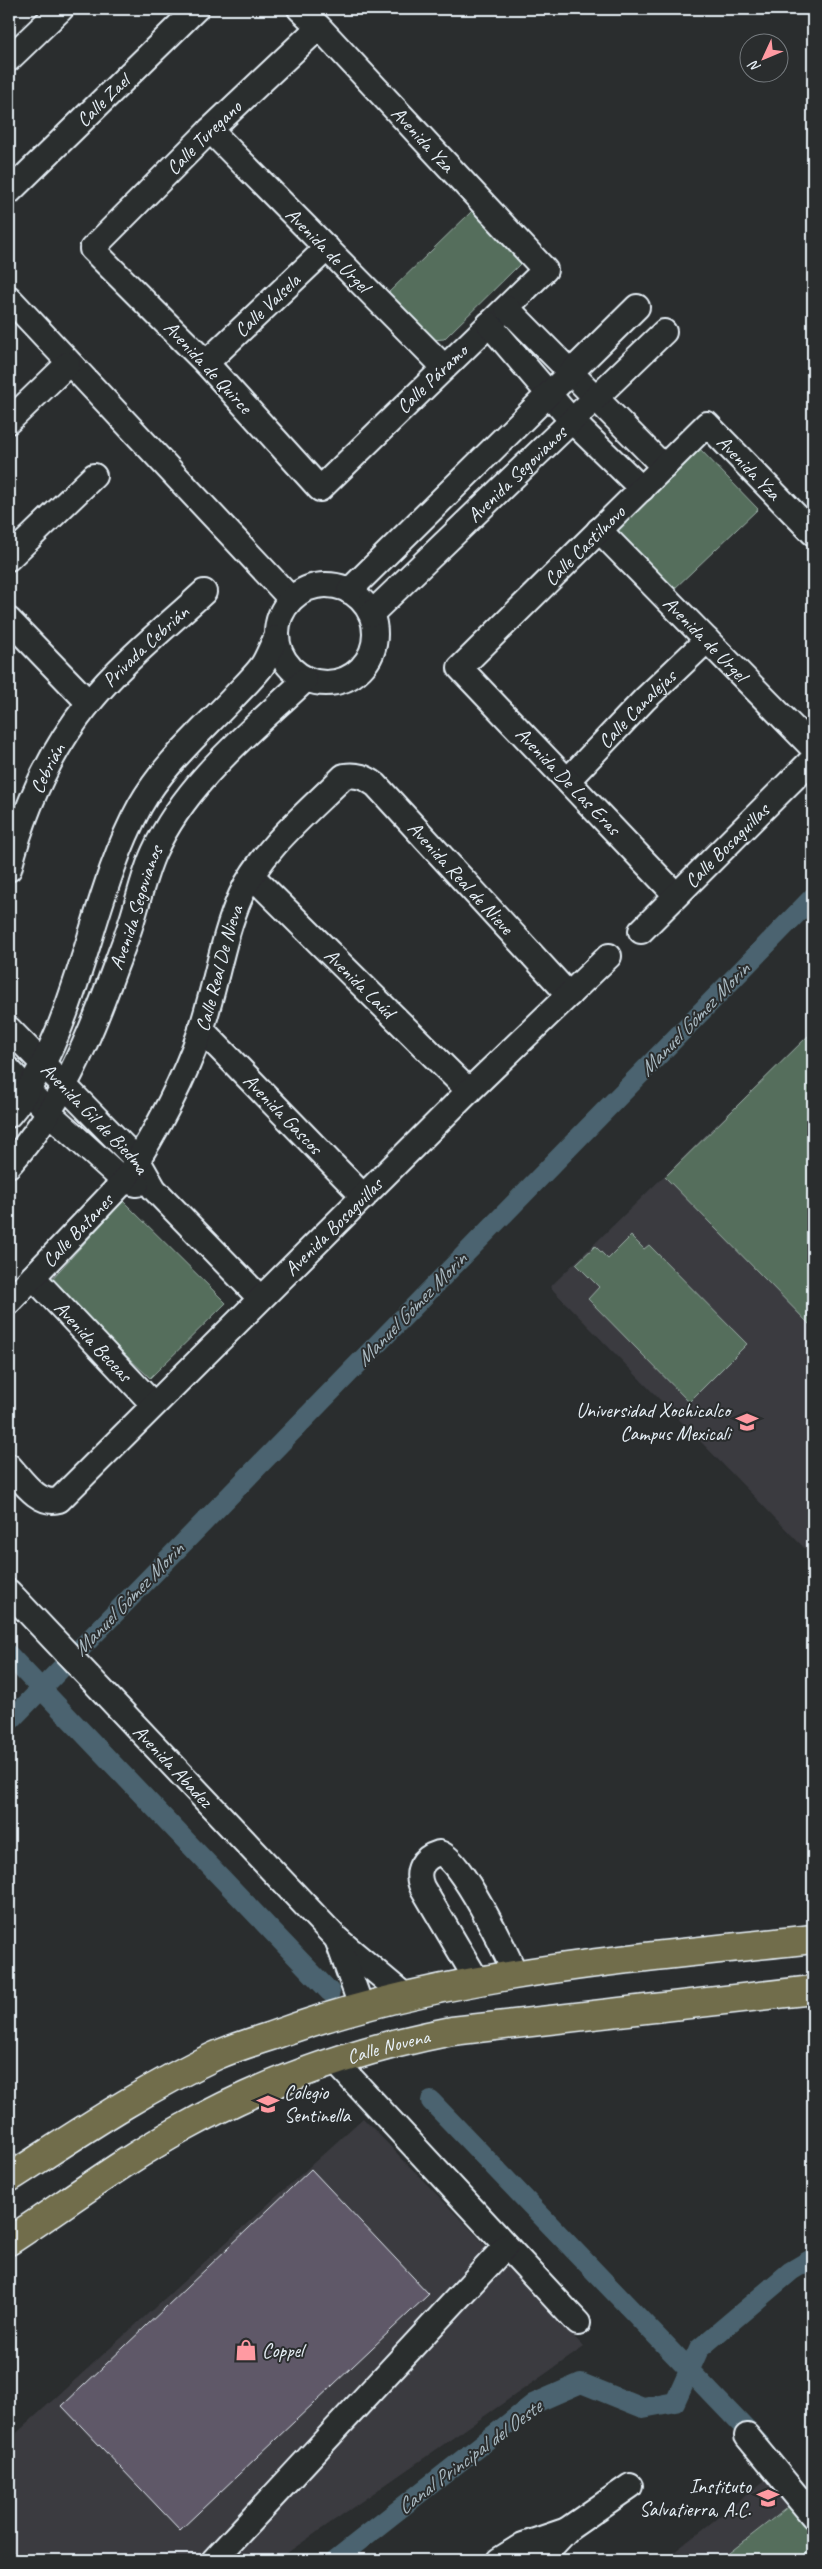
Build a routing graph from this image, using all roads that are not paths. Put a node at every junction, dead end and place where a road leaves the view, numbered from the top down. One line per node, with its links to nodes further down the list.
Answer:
1 (61, 9): 5 (street)
2 (196, 9): 7 (street, Calle Zael)
3 (300, 9): 4 (street, Avenida Yza)
4 (318, 27): 6 (street, Calle Turegano); 10 (street, Avenida Yza)
5 (9, 59)
6 (210, 130): 8 (street, Calle Turegano); 9 (street, Avenida de Urgel)
7 (9, 192)
8 (92, 248): 16 (street, Avenida de Quirce)
9 (327, 248): 16 (street, Calle Valsela); 18 (street, Avenida de Urgel)
10 (545, 270): 13 (street, Calle Páramo)
11 (9, 298): 17 (street)
12 (638, 307): 19 (street, Avenida Segovianos)
13 (507, 308): 14 (street, Calle Páramo); 19 (street)
14 (489, 324): 18 (street, Calle Páramo); 20 (street)
15 (664, 332): 21 (street, Avenida Segovianos)
16 (206, 363): 27 (street, Avenida de Quirce)
17 (68, 364): 22 (street); 34 (street)
18 (444, 367): 27 (street, Calle Páramo)
19 (571, 372): 20 (street, Avenida Segovianos); 21 (street)
20 (547, 394): 23 (street); 32 (street, Avenida Segovianos)
21 (598, 397): 23 (street, Avenida Segovianos); 25 (street)
22 (9, 421)
23 (572, 421): 28 (street); 35 (street, Avenida Segovianos)
24 (707, 424): 25 (street, Calle Castilnovo); 30 (street, Avenida Yza)
25 (664, 467): 28 (street, Calle Castilnovo)
26 (94, 476): 31 (street)
27 (320, 489)
28 (642, 489): 29 (street, Calle Castilnovo)
29 (599, 530): 38 (street, Avenida de Urgel); 39 (street, Calle Castilnovo)
30 (813, 534)
31 (9, 558)
32 (349, 591): 34 (street); 35 (street)
33 (204, 592): 41 (street, Privada Cebrián)
34 (290, 599): 37 (street)
35 (371, 614): 40 (street)
36 (9, 620): 41 (street)
37 (276, 638): 40 (street); 55 (street, Avenida Segovianos)
38 (707, 640): 42 (street, Avenida de Urgel); 45 (street, Calle Canalejas)
39 (460, 668): 45 (street, Avenida De Las Eras)
40 (305, 680): 57 (street, Avenida Segovianos)
41 (89, 703): 46 (street, Cebrián)
42 (813, 748)
43 (813, 759): 49 (street, Calle Bosaguillas)
44 (344, 776): 48 (street, Calle Real De Nieva); 52 (street, Avenida Real de Nieve)
45 (568, 780): 49 (street, Avenida De Las Eras)
46 (13, 834): 47 (street, Cebrián)
47 (9, 869)
48 (252, 876): 54 (street, Calle Real De Nieva); 58 (street, Avenida Laúd)
49 (676, 894): 50 (street, Calle Bosaguillas)
50 (640, 931)
51 (609, 956): 52 (street, Avenida Bosaguillas)
52 (569, 995): 58 (street, Avenida Bosaguillas)
53 (9, 1029): 55 (street, Avenida Gil de Biedma)
54 (201, 1029): 62 (street, Calle Real De Nieva); 66 (street, Avenida Gascos)
55 (42, 1064): 57 (street, Avenida Gil de Biedma); 59 (street, Avenida Segovianos)
56 (9, 1070): 59 (street, Avenida Gil de Biedma)
57 (66, 1087): 60 (street, Avenida Segovianos); 62 (street, Avenida Gil de Biedma)
58 (469, 1090): 66 (street, Avenida Bosaguillas)
59 (27, 1091): 60 (street, Avenida Gil de Biedma); 61 (street, Avenida Segovianos)
60 (49, 1113): 63 (street, Avenida Segovianos); 64 (street, Avenida Gil de Biedma)
61 (9, 1115)
62 (138, 1160): 64 (street, Calle Real De Nieva); 65 (street, Avenida Gil de Biedma)
63 (9, 1165)
64 (124, 1181): 65 (street, Avenida Gil de Biedma); 67 (street, Calle Batanes)
65 (154, 1188): 68 (street, Avenida Gil de Biedma)
66 (364, 1197): 68 (street, Avenida Bosaguillas)
67 (33, 1277): 69 (street, Calle Batanes); 70 (street, Avenida Beceas)
68 (260, 1298): 70 (street, Avenida Bosaguillas)
69 (9, 1302)
70 (153, 1404): 71 (street, Avenida Bosaguillas)
71 (9, 1466)
72 (9, 1592): 73 (street, Avenida Abadez)
73 (337, 1939): 78 (street, Avenida Abadez); 79 (street, Avenida Abadez)
74 (813, 1939): 75 (main road)
75 (516, 1975): 76 (main road); 76 (street)
76 (478, 1982): 78 (main road)
77 (813, 1990): 80 (main road, Calle Novena)
78 (405, 1996): 79 (main road)
79 (360, 2006): 81 (main road)
80 (336, 2061): 82 (main road, Calle Novena); 83 (street)
81 (9, 2178)
82 (9, 2241)
83 (506, 2246): 84 (street); 89 (street)
84 (578, 2323)
85 (747, 2436): 87 (street)
86 (630, 2486): 88 (street)
87 (813, 2516)
88 (568, 2530): 90 (street); 91 (street)
89 (214, 2560)
90 (499, 2560)
91 (539, 2560)

